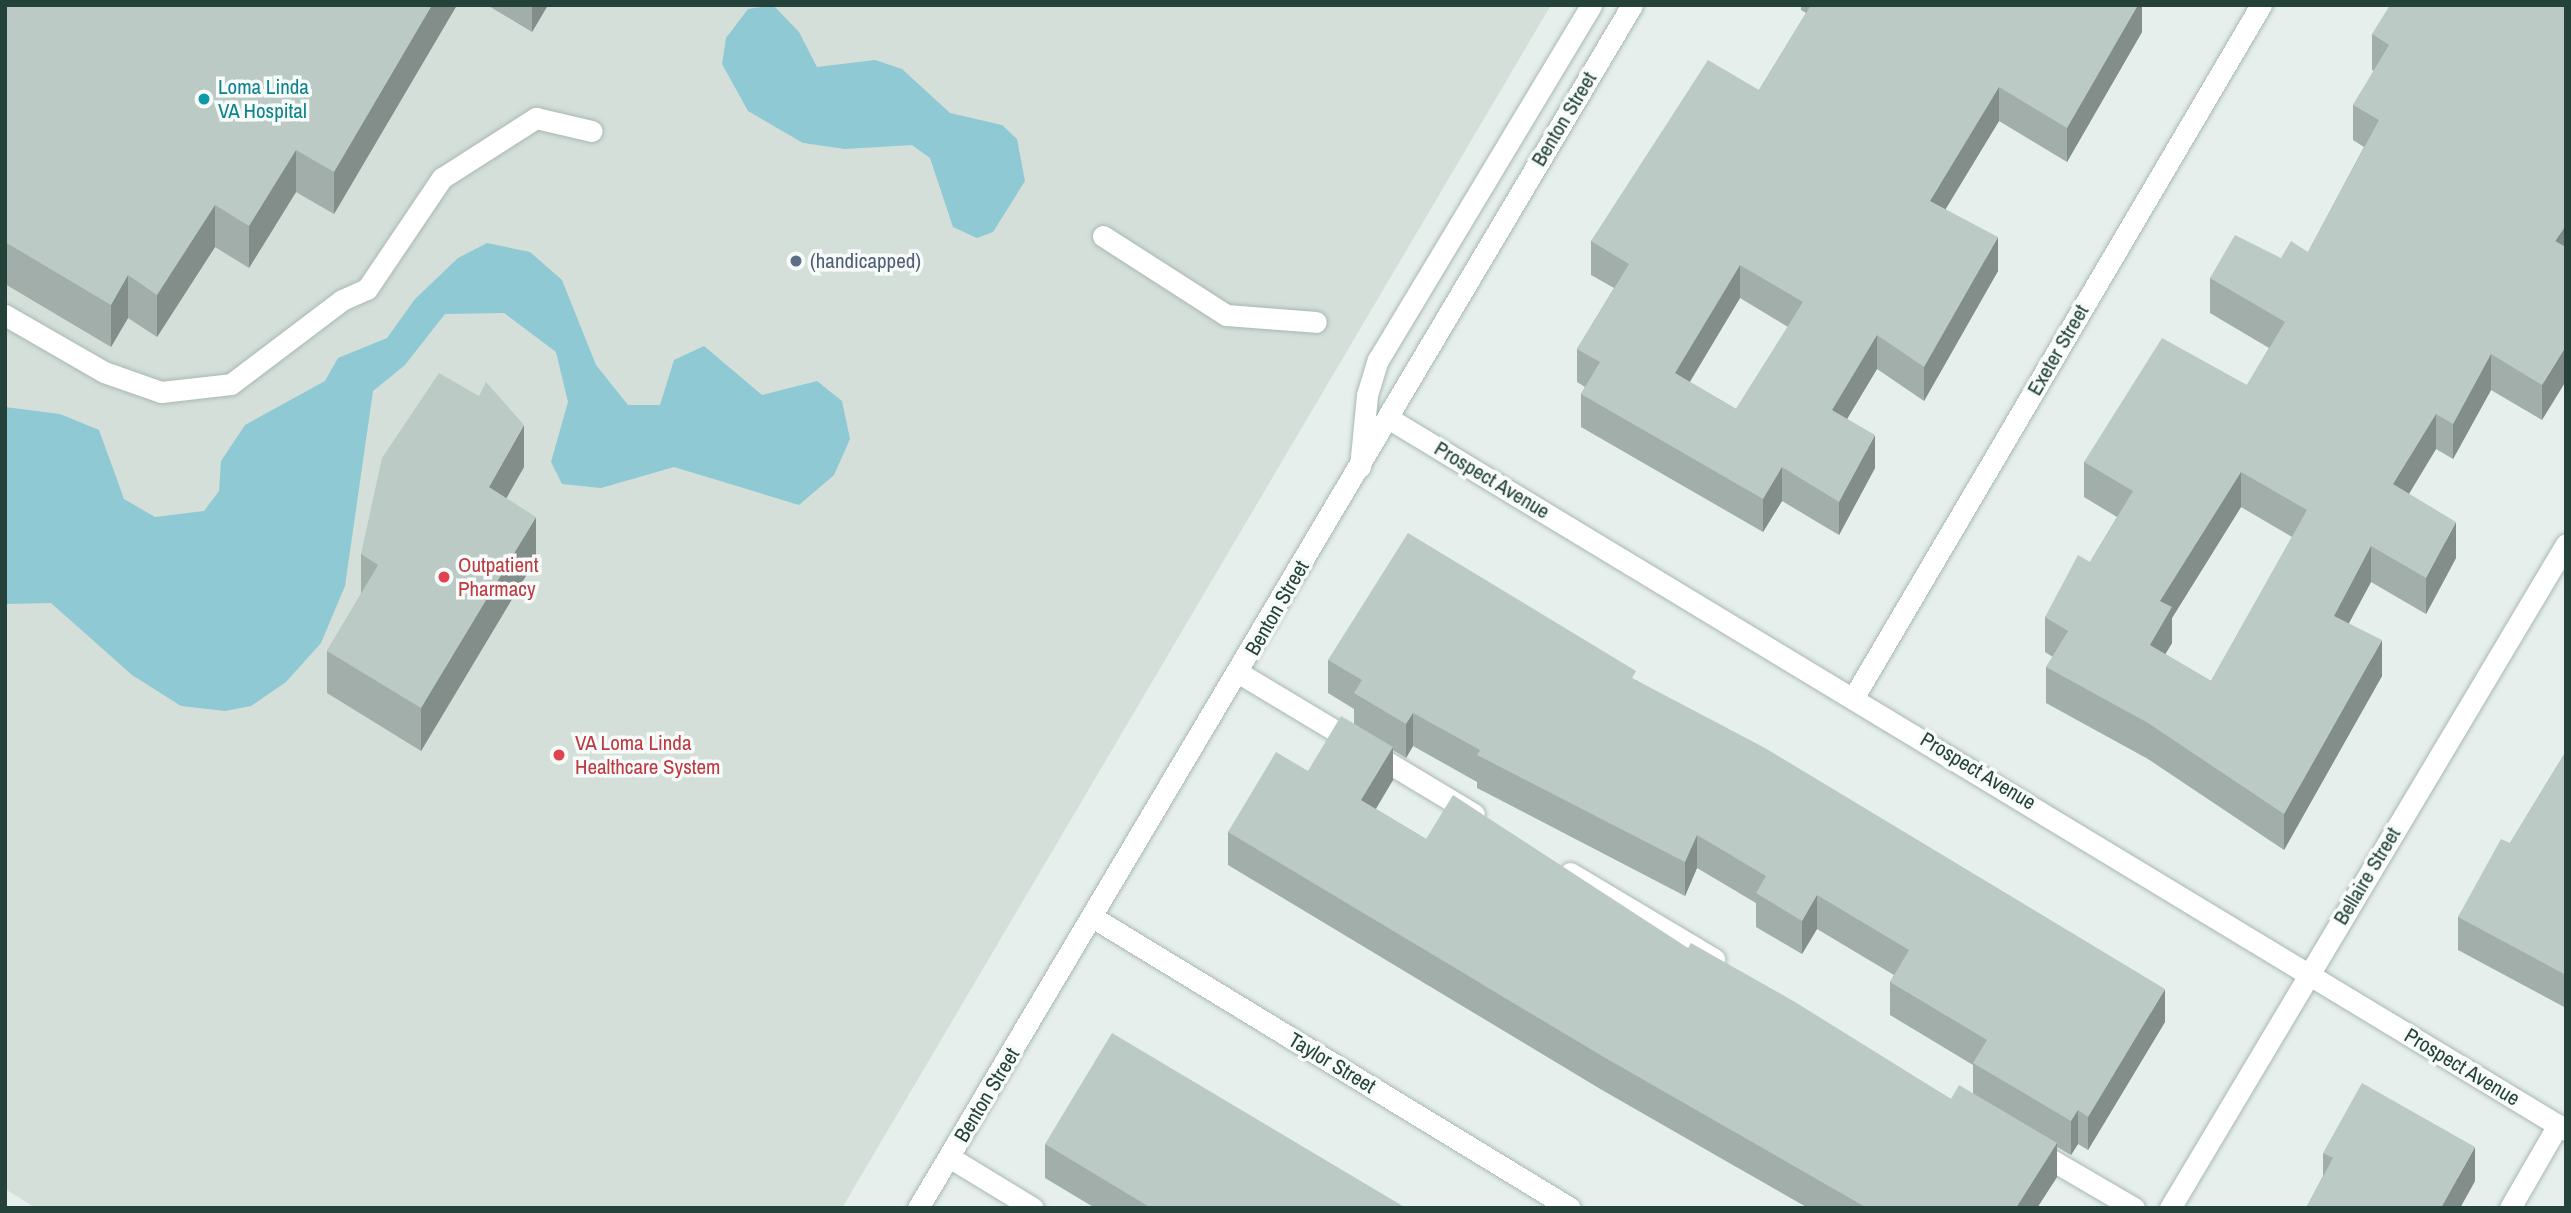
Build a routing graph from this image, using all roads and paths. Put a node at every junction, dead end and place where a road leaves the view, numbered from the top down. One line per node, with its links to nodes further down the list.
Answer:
1 (1591, 5): 9 (street)
2 (1632, 5): 8 (street, Benton Street)
3 (2261, 5): 12 (street, Exeter Street)
4 (592, 131): 6 (street)
5 (1103, 236): 7 (street)
6 (5, 315)
7 (1316, 322)
8 (1388, 418): 9 (street, Benton Street); 12 (street, Prospect Avenue)
9 (1360, 467): 11 (street, Benton Street)
10 (2566, 544): 17 (street, Bellaire Street)
11 (1239, 673): 13 (street); 15 (street, Benton Street)
12 (1855, 695): 17 (street, Prospect Avenue)
13 (1499, 830)
14 (1546, 858): 16 (street)
15 (1094, 918): 20 (street, Benton Street); 23 (street, Taylor Street)
16 (1736, 972)
17 (2309, 973): 18 (street, Prospect Avenue); 25 (street, Bellaire Street)
18 (2562, 1127): 26 (street)
19 (2017, 1139): 24 (street)
20 (949, 1157): 21 (street, Benton Street); 22 (street)
21 (918, 1208)
22 (1033, 1208)
23 (1570, 1208)
24 (2134, 1208)
25 (2170, 1208)
26 (2510, 1208)

